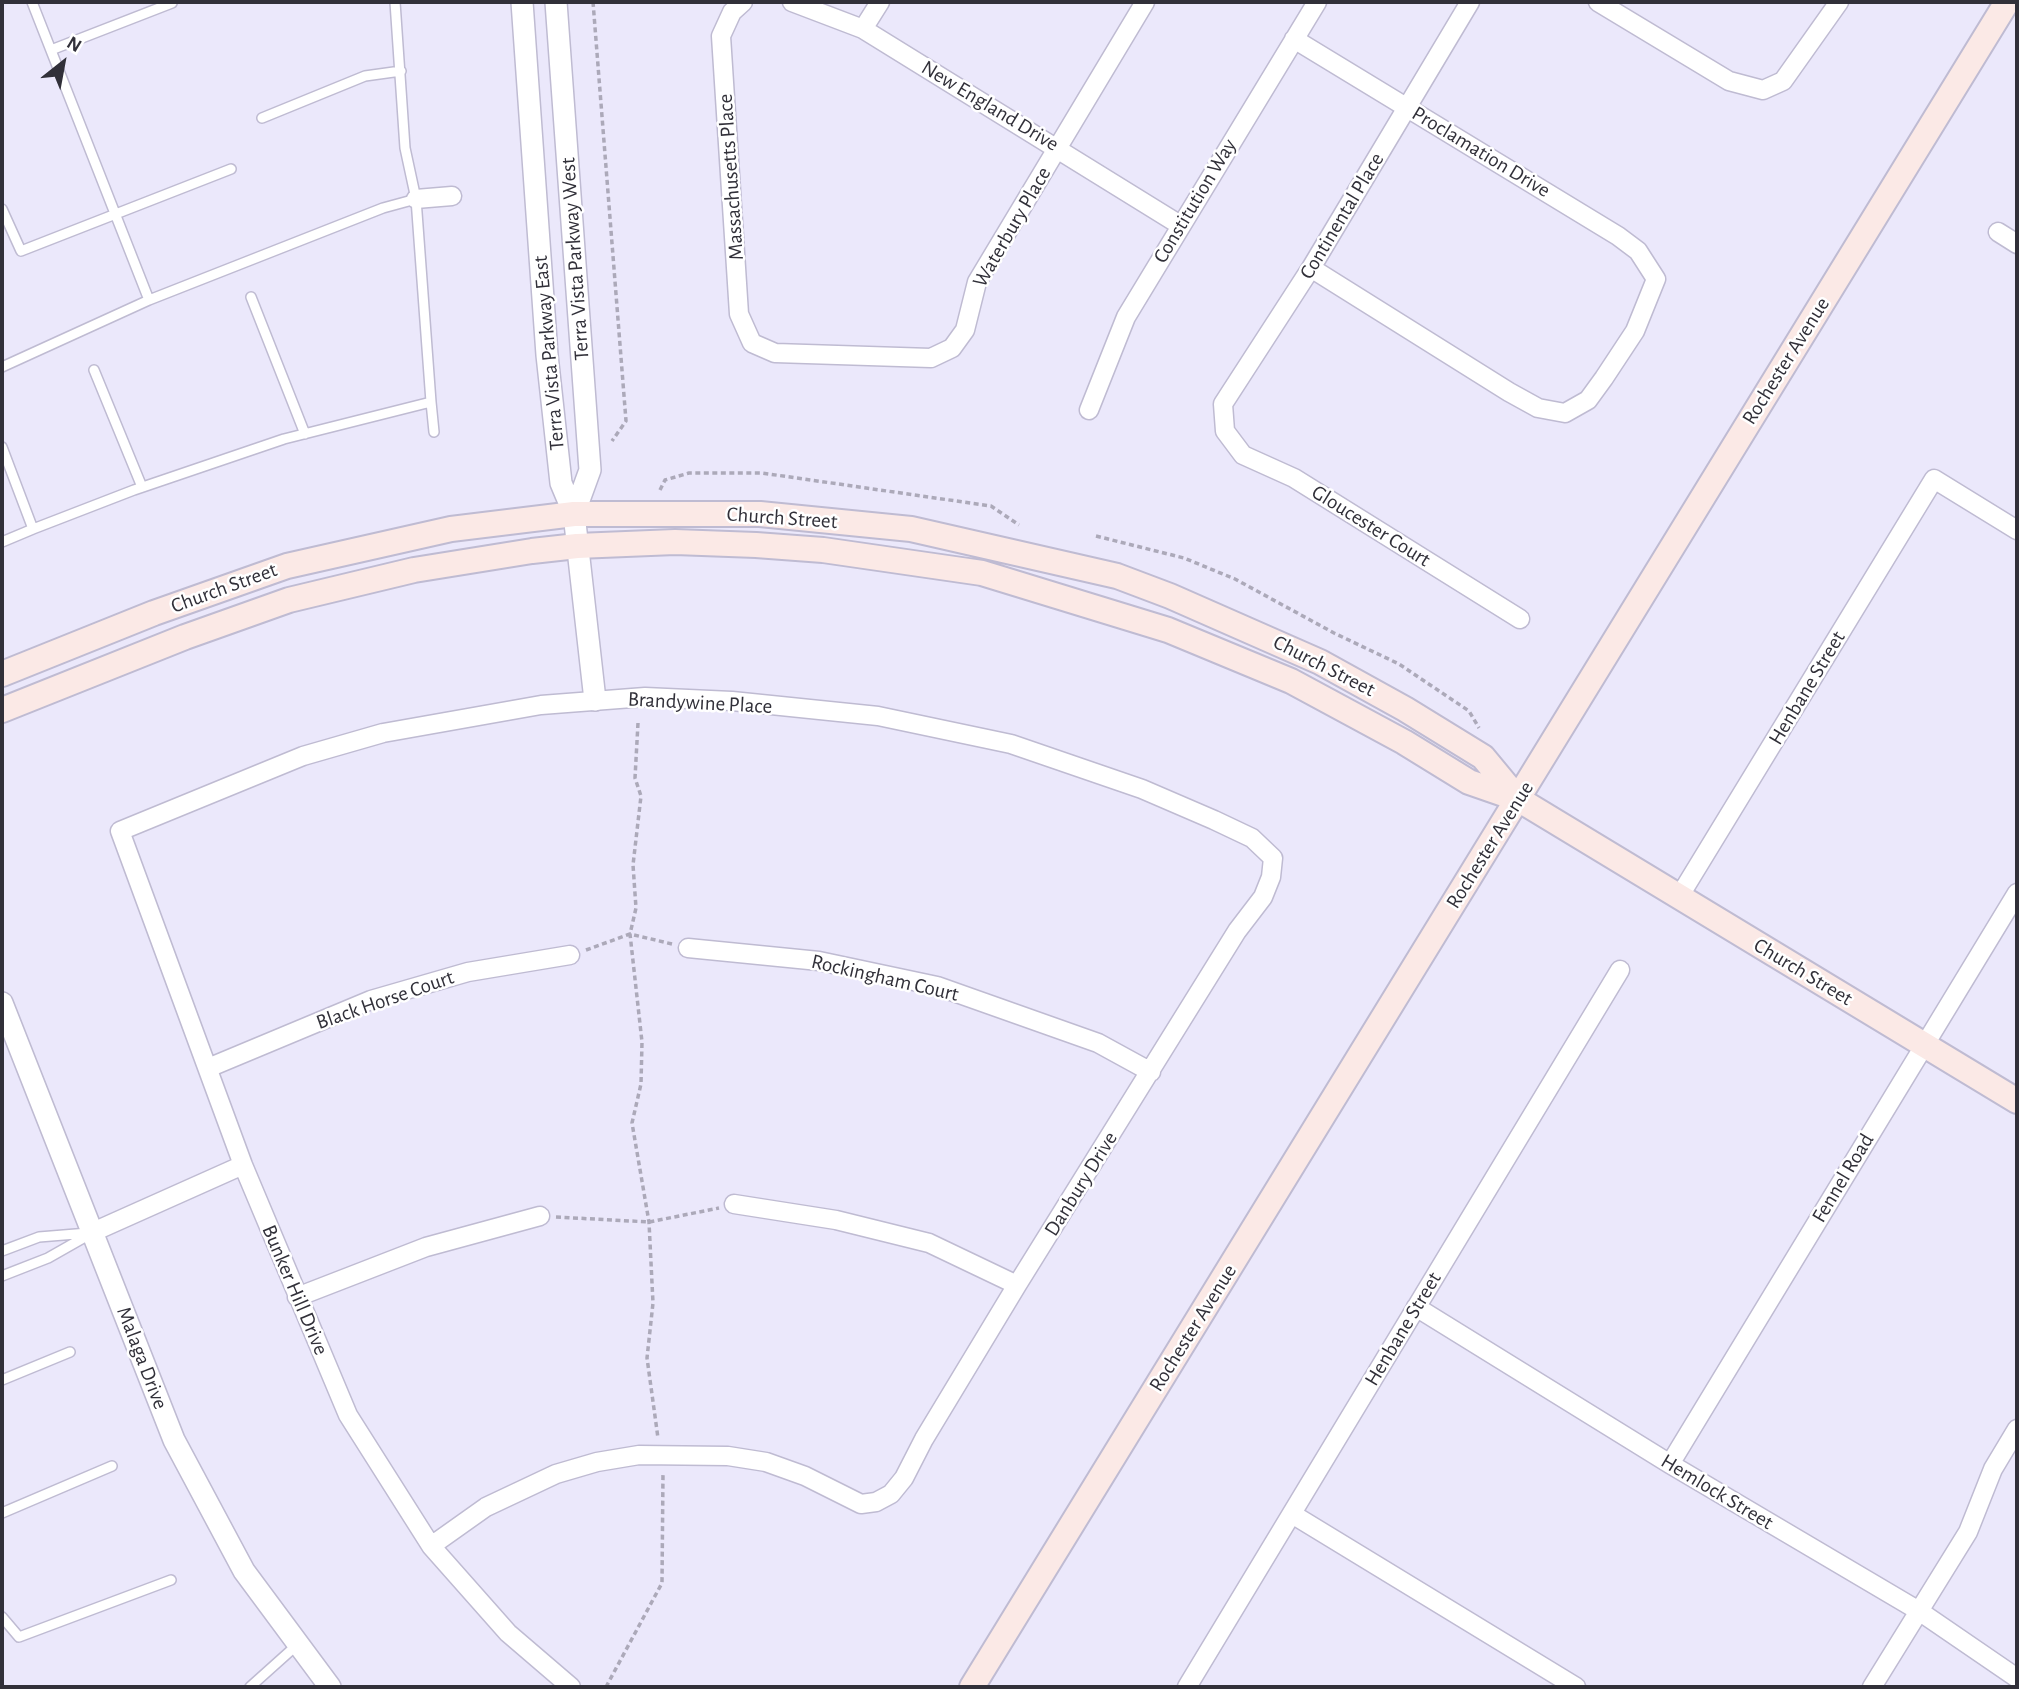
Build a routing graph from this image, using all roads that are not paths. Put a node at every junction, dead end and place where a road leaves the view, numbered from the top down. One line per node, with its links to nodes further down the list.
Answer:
1 (32, 2): 17 (lane)
2 (395, 2): 18 (lane)
3 (522, 2): 43 (street, Terra Vista Parkway East)
4 (556, 2): 43 (street, Terra Vista Parkway West)
5 (792, 2): 15 (street, New England Drive)
6 (880, 2): 15 (street)
7 (1145, 2): 21 (street, Waterbury Place)
8 (1317, 2): 16 (street, Constitution Way)
9 (1470, 2): 19 (street, Continental Place)
10 (1598, 2): 11 (street)
11 (1839, 2)
12 (2007, 2): 52 (main road, Rochester Avenue)
13 (172, 3): 17 (lane)
14 (737, 7): 33 (street, Massachusetts Place)
15 (863, 29): 21 (street, New England Drive)
16 (1294, 39): 19 (street, Proclamation Drive); 27 (street, Constitution Way)
17 (51, 50): 26 (lane)
18 (401, 71): 20 (lane); 24 (lane)
19 (1406, 106): 30 (street, Continental Place); 30 (street, Proclamation Drive)
20 (262, 118)
21 (1058, 147): 27 (street, New England Drive); 33 (street, Waterbury Place)
22 (231, 169): 26 (lane)
23 (452, 196): 24 (street)
24 (416, 200): 32 (lane); 36 (lane)
25 (2, 209): 26 (lane)
26 (116, 215): 32 (lane)
27 (1180, 225): 37 (street, Constitution Way)
28 (1998, 232): 29 (street)
29 (2017, 244)
30 (1311, 268): 38 (street, Continental Place)
31 (251, 297): 40 (lane)
32 (149, 300): 34 (lane)
33 (952, 348)
34 (2, 367)
35 (94, 370): 42 (lane)
36 (432, 402): 39 (lane); 40 (lane)
37 (1089, 410)
38 (1225, 431): 48 (street, Gloucester Court)
39 (434, 432)
40 (305, 433): 42 (lane)
41 (2, 447): 44 (lane)
42 (142, 487): 44 (lane)
43 (574, 514): 47 (street, Terra Vista Parkway East); 49 (main road, Church Street); 52 (main road, Church Street)
44 (33, 529): 46 (lane)
45 (2017, 530): 56 (street, Henbane Street)
46 (2, 542)
47 (577, 546): 50 (street, Terra Vista Parkway East); 51 (main road, Church Street); 52 (main road, Church Street)
48 (1520, 619)
49 (2, 674)
50 (595, 701): 53 (street, Brandywine Place); 54 (street, Brandywine Place)
51 (2, 710)
52 (1518, 799): 56 (main road, Church Street); 90 (main road, Rochester Avenue)
53 (120, 831): 62 (street, Bunker Hill Drive)
54 (1273, 858): 63 (street, Danbury Drive)
55 (2017, 893): 61 (street, Fennel Road)
56 (1679, 897): 61 (main road, Church Street)
57 (688, 948): 63 (street, Rockingham Court)
58 (570, 955): 62 (street, Black Horse Court)
59 (1620, 970): 73 (street, Henbane Street)
60 (2, 1003): 68 (street, Malaga Drive)
61 (1923, 1044): 64 (main road, Church Street); 77 (street, Fennel Road)
62 (208, 1068): 65 (street, Bunker Hill Drive)
63 (1151, 1072): 71 (street, Danbury Drive)
64 (2017, 1101)
65 (243, 1165): 68 (street); 72 (street, Bunker Hill Drive)
66 (734, 1204): 71 (street)
67 (540, 1216): 72 (street)
68 (93, 1232): 69 (lane); 70 (lane); 85 (street, Malaga Drive)
69 (2, 1251)
70 (2, 1276)
71 (1017, 1285): 81 (street, Danbury Drive)
72 (297, 1297): 81 (street, Bunker Hill Drive)
73 (1416, 1307): 77 (street, Hemlock Street); 80 (street, Henbane Street)
74 (70, 1352): 75 (lane)
75 (2, 1380)
76 (2017, 1429): 83 (street)
77 (1670, 1464): 83 (street, Hemlock Street)
78 (111, 1466): 79 (lane)
79 (2, 1513)
80 (1292, 1514): 91 (street, Henbane Street); 92 (street)
81 (431, 1546): 89 (street, Bunker Hill Drive)
82 (171, 1580): 84 (lane)
83 (1919, 1611): 86 (street, Hemlock Street); 93 (street)
84 (2, 1617)
85 (298, 1644): 87 (lane); 88 (street, Malaga Drive)
86 (2017, 1678)
87 (250, 1687)
88 (330, 1687)
89 (571, 1687)
90 (972, 1687)
91 (1187, 1687)
92 (1576, 1687)
93 (1872, 1687)

